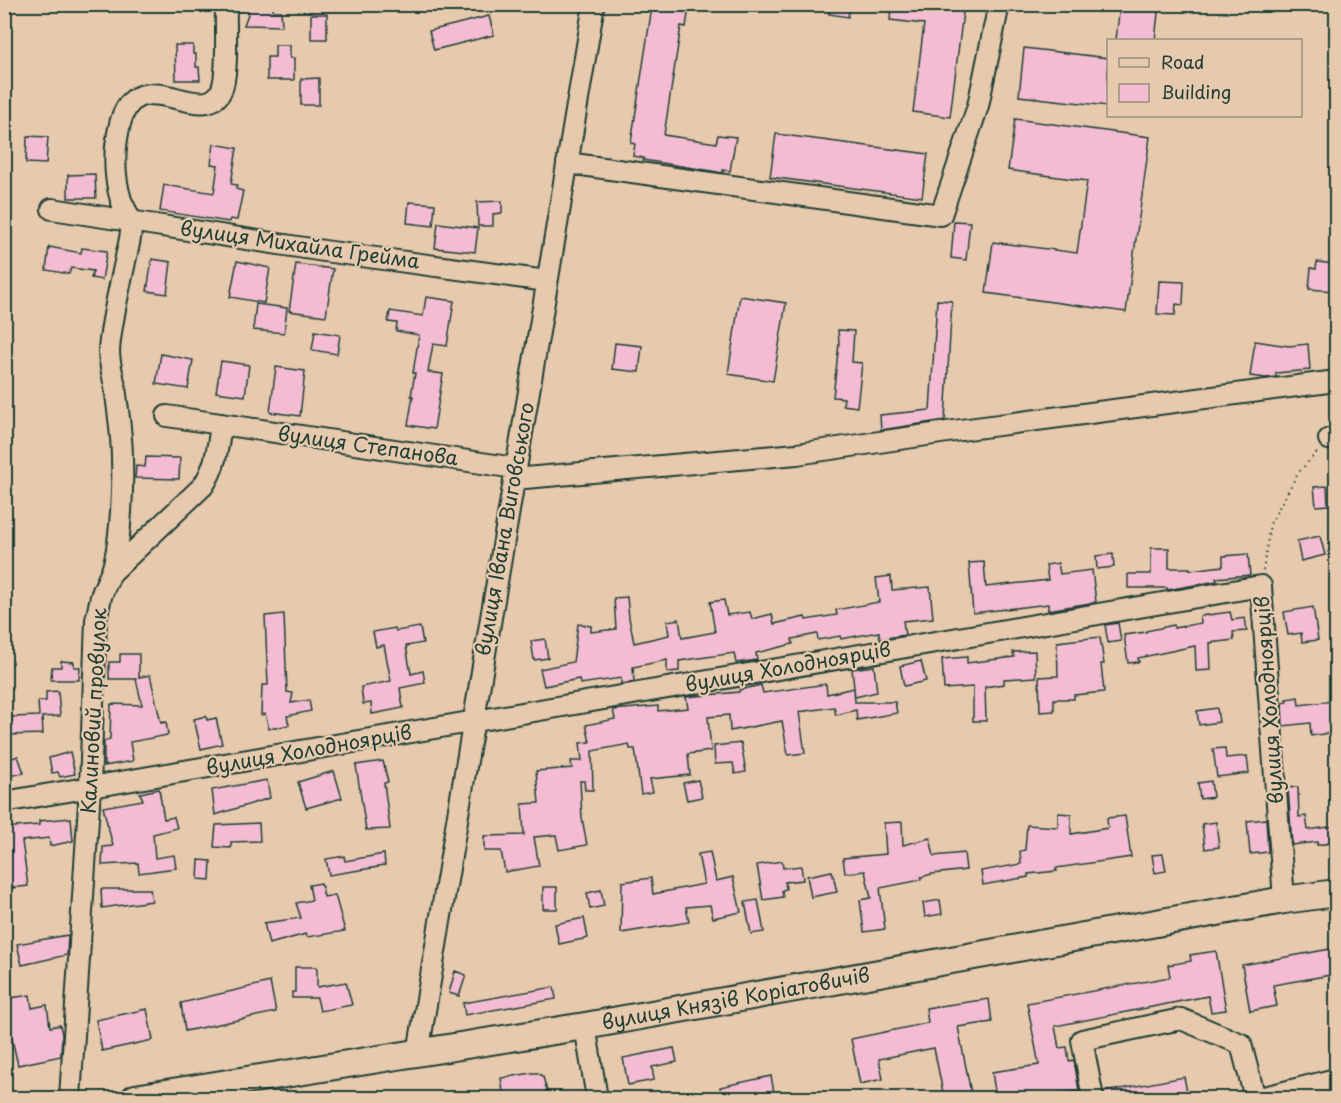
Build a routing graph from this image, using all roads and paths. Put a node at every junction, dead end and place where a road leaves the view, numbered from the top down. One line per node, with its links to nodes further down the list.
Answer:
1 (226, 4): 6 (street)
2 (594, 4): 4 (street, вулиця Івана Виговського)
3 (999, 4): 4 (street)
4 (567, 164): 7 (street, вулиця Івана Виговського)
5 (52, 209): 6 (street, вулиця Михайла Грейма)
6 (130, 220): 7 (street, вулиця Михайла Грейма); 13 (street, Калиновий провулок)
7 (547, 281): 12 (street, вулиця Івана Виговського)
8 (1336, 381): 12 (street, вулиця Степанова)
9 (167, 416): 10 (street, вулиця Степанова)
10 (221, 424): 12 (street, вулиця Степанова); 13 (street)
11 (1333, 440): 14 (path)
12 (515, 473): 15 (street, вулиця Івана Виговського)
13 (111, 573): 16 (street, Калиновий провулок)
14 (1261, 586): 15 (street, вулиця Холодноярців); 19 (street, вулиця Холодноярців)
15 (472, 722): 16 (street, вулиця Холодноярців); 21 (street, вулиця Івана Виговського)
16 (90, 788): 17 (street, вулиця Холодноярців); 23 (street, Калиновий провулок)
17 (4, 802)
18 (1336, 893): 19 (main road, вулиця Князів Коріатовичів)
19 (1284, 900): 20 (main road, вулиця Князів Коріатовичів)
20 (585, 1026): 21 (main road, вулиця Князів Коріатовичів); 25 (street)
21 (418, 1053): 24 (main road, вулиця Князів Коріатовичів)
22 (1336, 1079): 28 (street)
23 (70, 1098)
24 (135, 1098)
25 (597, 1098)
26 (1093, 1098): 27 (street)
27 (1255, 1098)
28 (1260, 1098)

